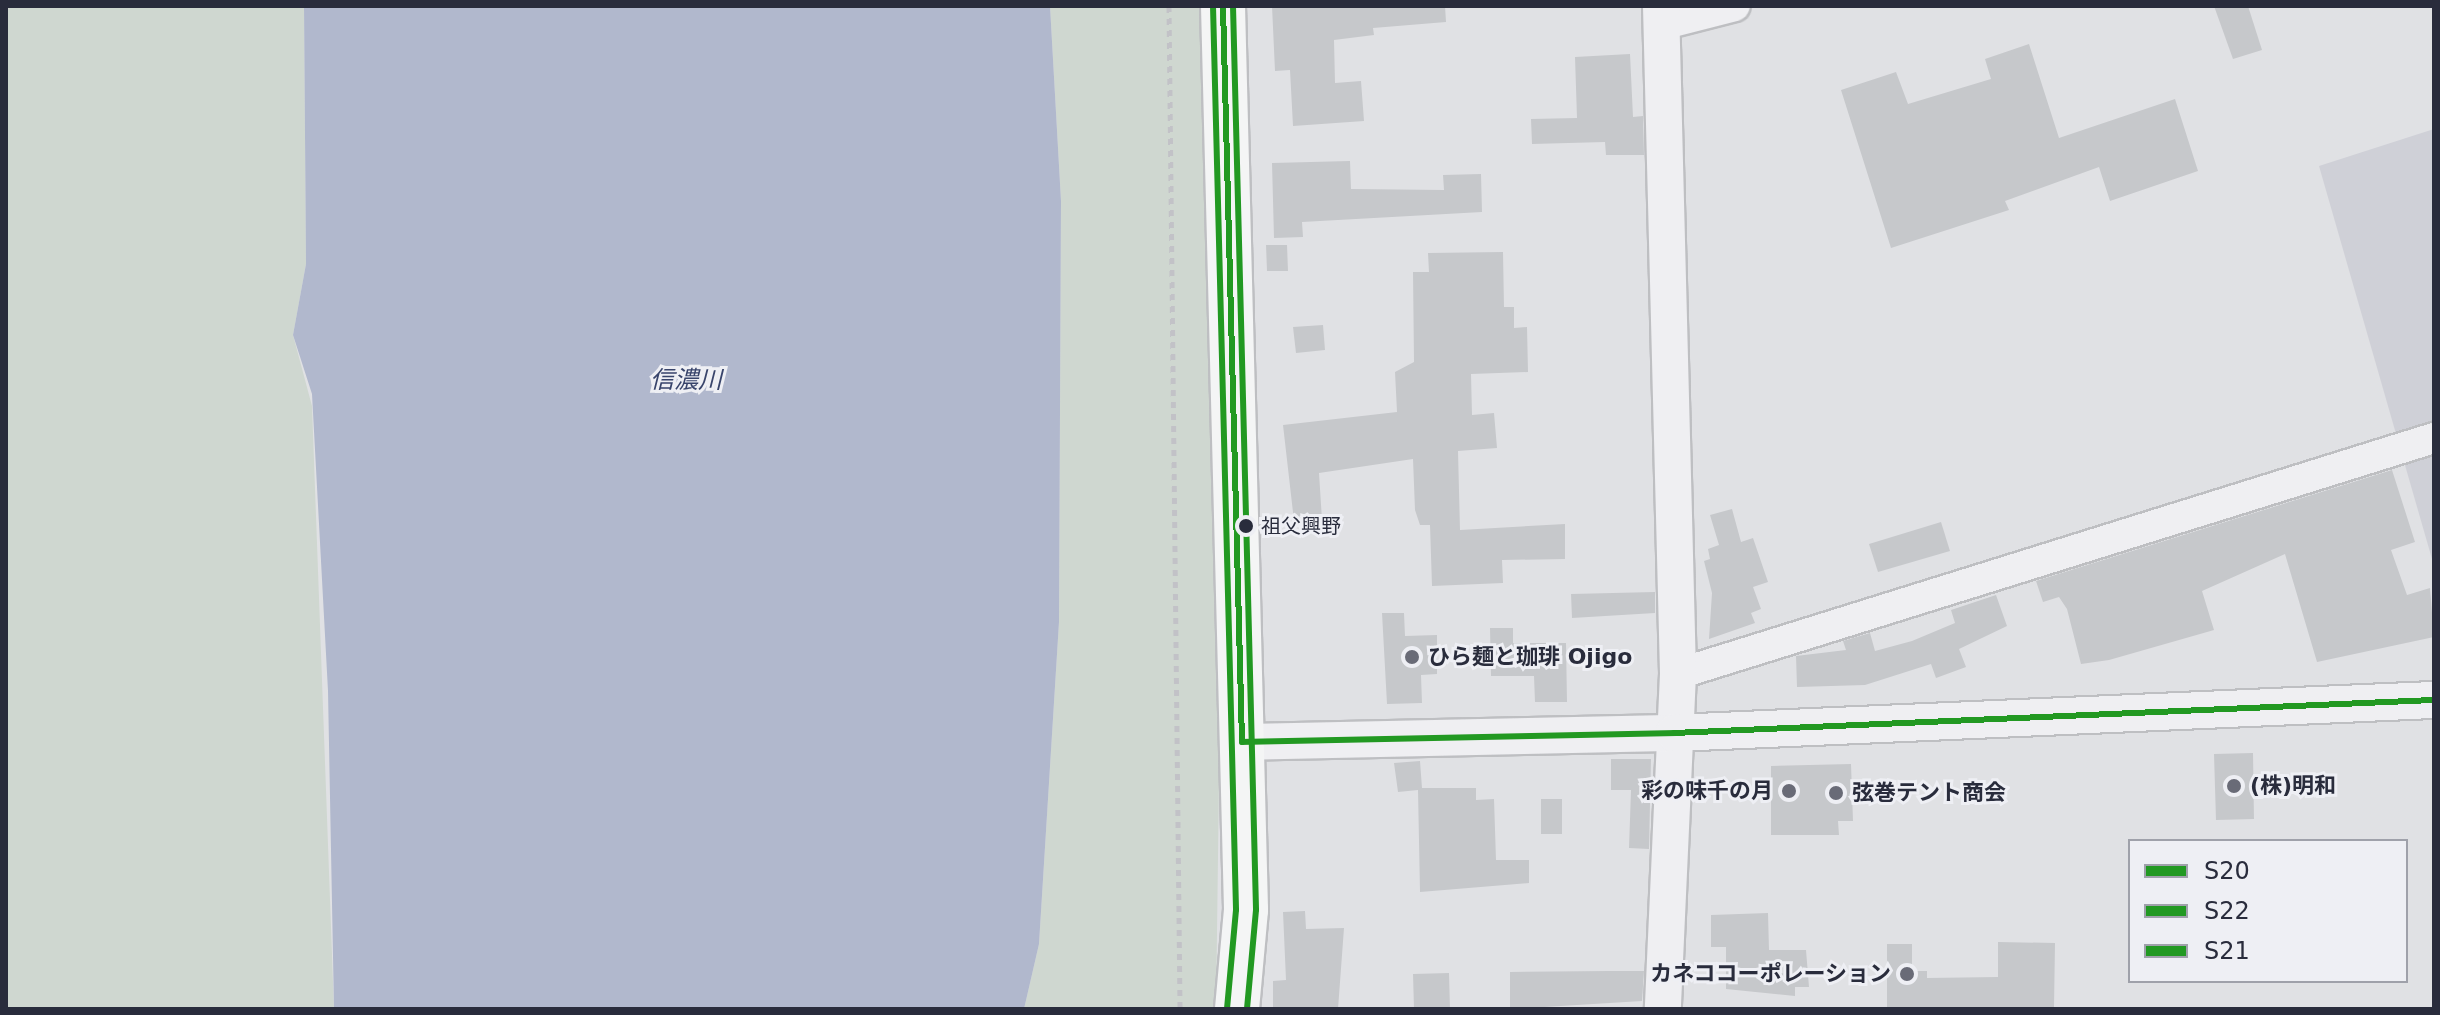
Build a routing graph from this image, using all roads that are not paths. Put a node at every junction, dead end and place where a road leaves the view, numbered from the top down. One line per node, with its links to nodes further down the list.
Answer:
1 (1223, 6): 9 (main road)
2 (1735, 6): 3 (street)
3 (1661, 15): 5 (street)
4 (2434, 438): 5 (street)
5 (1678, 674): 8 (street)
6 (2434, 700): 7 (street); 8 (street)
7 (2434, 717)
8 (1674, 733): 9 (street); 11 (street)
9 (1242, 742): 10 (main road)
10 (1237, 1009)
11 (1663, 1009)

